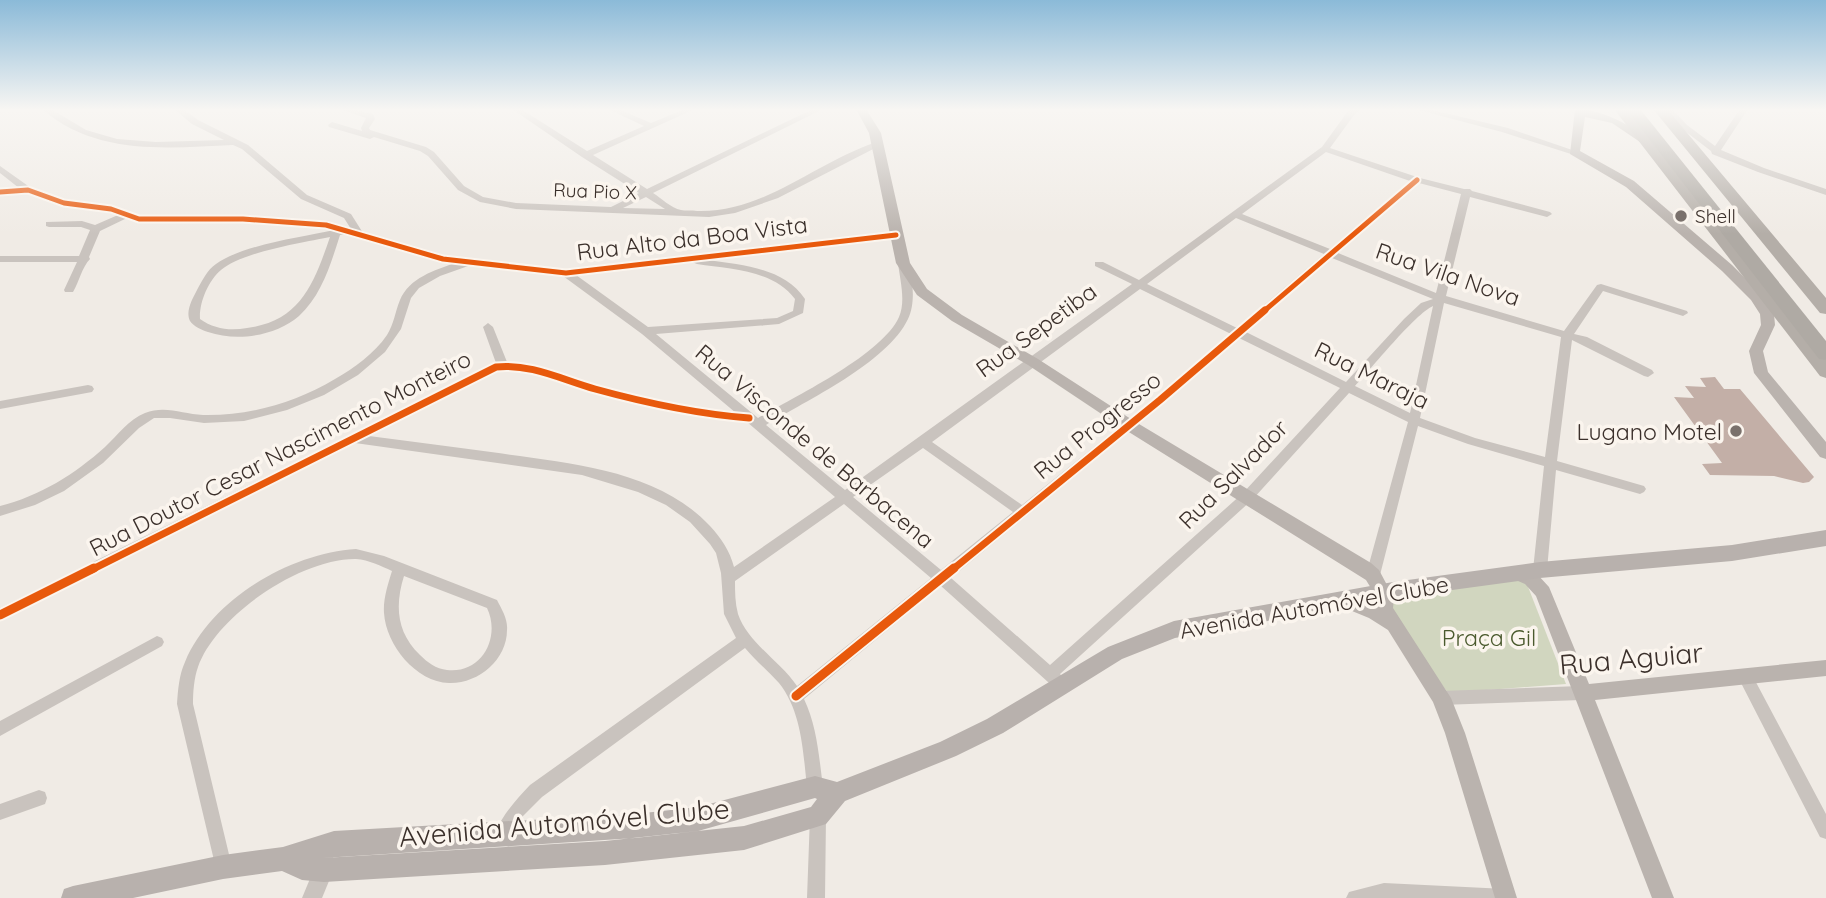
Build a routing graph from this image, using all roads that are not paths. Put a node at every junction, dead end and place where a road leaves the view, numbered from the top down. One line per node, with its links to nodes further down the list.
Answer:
1 (250, 151): 32 (street)
2 (425, 151): 25 (street, Rua Pio X)
3 (579, 151): 17 (street)
4 (594, 151): 17 (street)
5 (732, 151): 24 (street)
6 (861, 151): 26 (street, Rua Pio X)
7 (878, 151): 34 (main road)
8 (1322, 151): 27 (street, Rua Sepetiba)
9 (1331, 151): 19 (street)
10 (1571, 151): 15 (street)
11 (1654, 151): 56 (highway)
12 (1666, 151): 53 (highway)
13 (1681, 151): 50 (highway)
14 (1695, 151): 46 (highway)
15 (1574, 152): 66 (main road)
16 (1715, 152): 23 (street)
17 (585, 155): 24 (street)
18 (0, 169): 20 (street)
19 (1418, 180): 21 (street); 35 (street, Rua Progresso)
20 (28, 190): 22 (street, Rua Alto da Boa Vista); 29 (street, Rua Alto da Boa Vista)
21 (1467, 191): 28 (street); 45 (street)
22 (0, 192)
23 (1826, 192)
24 (645, 193): 25 (street); 26 (street)
25 (611, 210): 26 (street, Rua Pio X)
26 (676, 212)
27 (1234, 214): 35 (street, Rua Vila Nova); 43 (street, Rua Sepetiba)
28 (1547, 214)
29 (126, 215): 31 (street); 32 (street, Rua Alto da Boa Vista)
30 (48, 224): 31 (street)
31 (96, 229): 38 (street)
32 (353, 232): 33 (street); 39 (street, Rua Alto da Boa Vista)
33 (336, 233): 33 (street)
34 (896, 235): 36 (street, Rua Alto da Boa Vista); 40 (main road)
35 (1332, 254): 45 (street, Rua Vila Nova); 51 (street, Rua Progresso)
36 (682, 258): 42 (street, Rua Alto da Boa Vista); 49 (street)
37 (0, 259): 38 (street)
38 (85, 259): 44 (street)
39 (467, 262): 42 (street, Rua Alto da Boa Vista); 71 (street)
40 (903, 263): 54 (main road); 62 (street)
41 (1099, 264): 43 (street, Rua Maraja)
42 (566, 273): 49 (street, Rua Visconde de Barbacena)
43 (1139, 284): 51 (street, Rua Maraja); 54 (street, Rua Sepetiba)
44 (69, 290)
45 (1440, 300): 52 (street, Rua Vila Nova); 58 (street, Rua Salvador); 61 (street)
46 (1826, 309)
47 (1683, 313): 52 (street)
48 (488, 327): 55 (street)
49 (646, 331): 62 (street, Rua Visconde de Barbacena)
50 (1826, 331)
51 (1239, 333): 58 (street, Rua Maraja); 63 (street, Rua Progresso)
52 (1567, 334): 57 (street, Rua Vila Nova); 67 (street)
53 (1826, 354)
54 (1033, 362): 63 (main road); 65 (street, Rua Sepetiba)
55 (503, 366): 62 (street, Rua Doutor Cesar Nascimento Monteiro); 64 (street, Rua Doutor Cesar Nascimento Monteiro)
56 (1826, 372)
57 (1648, 373)
58 (1347, 386): 61 (street, Rua Maraja); 69 (street, Rua Salvador)
59 (88, 389): 60 (street)
60 (0, 405)
61 (1414, 420): 67 (street, Rua Maraja); 79 (street)
62 (753, 421): 70 (street, Rua Visconde de Barbacena)
63 (1129, 425): 69 (main road); 72 (street, Rua Progresso)
64 (354, 438): 77 (street); 81 (street, Rua Doutor Cesar Nascimento Monteiro)
65 (923, 442): 70 (street, Rua Sepetiba); 72 (street)
66 (1826, 453)
67 (1550, 464): 68 (street, Rua Maraja); 74 (street)
68 (1640, 489)
69 (1248, 496): 79 (main road); 87 (street, Rua Salvador)
70 (845, 497): 77 (street, Rua Sepetiba); 78 (street, Rua Visconde de Barbacena)
71 (0, 511)
72 (1021, 511): 78 (street, Rua Progresso)
73 (1823, 540): 74 (main road, Avenida Automóvel Clube)
74 (1541, 562): 76 (main road, Avenida Automóvel Clube)
75 (400, 568): 75 (street); 103 (street)
76 (1517, 573): 79 (main road, Avenida Automóvel Clube); 88 (main road)
77 (730, 577): 83 (street)
78 (942, 579): 87 (street, Rua Visconde de Barbacena); 89 (street, Rua Progresso)
79 (1382, 586): 80 (main road, Avenida Automóvel Clube); 82 (main road)
80 (1341, 599): 82 (main road); 87 (main road, Avenida Automóvel Clube)
81 (0, 615)
82 (1391, 624): 90 (main road)
83 (746, 639): 89 (street); 98 (street)
84 (157, 642): 91 (street)
85 (1826, 668): 86 (main road, Rua Aguiar)
86 (1745, 676): 88 (main road, Rua Aguiar); 97 (street)
87 (1056, 680): 92 (main road, Avenida Automóvel Clube)
88 (1581, 693): 90 (street, Rua Aguiar); 110 (main road)
89 (796, 696): 92 (street)
90 (1441, 698): 109 (main road)
91 (0, 729)
92 (826, 790): 95 (main road, Avenida Automóvel Clube); 96 (main road, Avenida Automóvel Clube)
93 (39, 797): 94 (street)
94 (0, 812)
95 (818, 816): 100 (main road, Avenida Automóvel Clube); 107 (street)
96 (635, 826): 98 (main road, Avenida Automóvel Clube); 100 (main road)
97 (1826, 831)
98 (503, 833): 99 (main road, Avenida Automóvel Clube); 102 (main road)
99 (334, 843): 101 (main road, Avenida Automóvel Clube); 104 (street)
100 (631, 851): 102 (main road, Avenida Automóvel Clube)
101 (283, 859): 103 (main road, Avenida Automóvel Clube); 104 (main road, Avenida Automóvel Clube)
102 (477, 860): 104 (main road, Avenida Automóvel Clube)
103 (223, 867): 105 (main road, Avenida Automóvel Clube)
104 (324, 870): 106 (street)
105 (73, 898)
106 (312, 898)
107 (816, 898)
108 (1355, 898): 109 (street)
109 (1506, 898)
110 (1663, 898)

